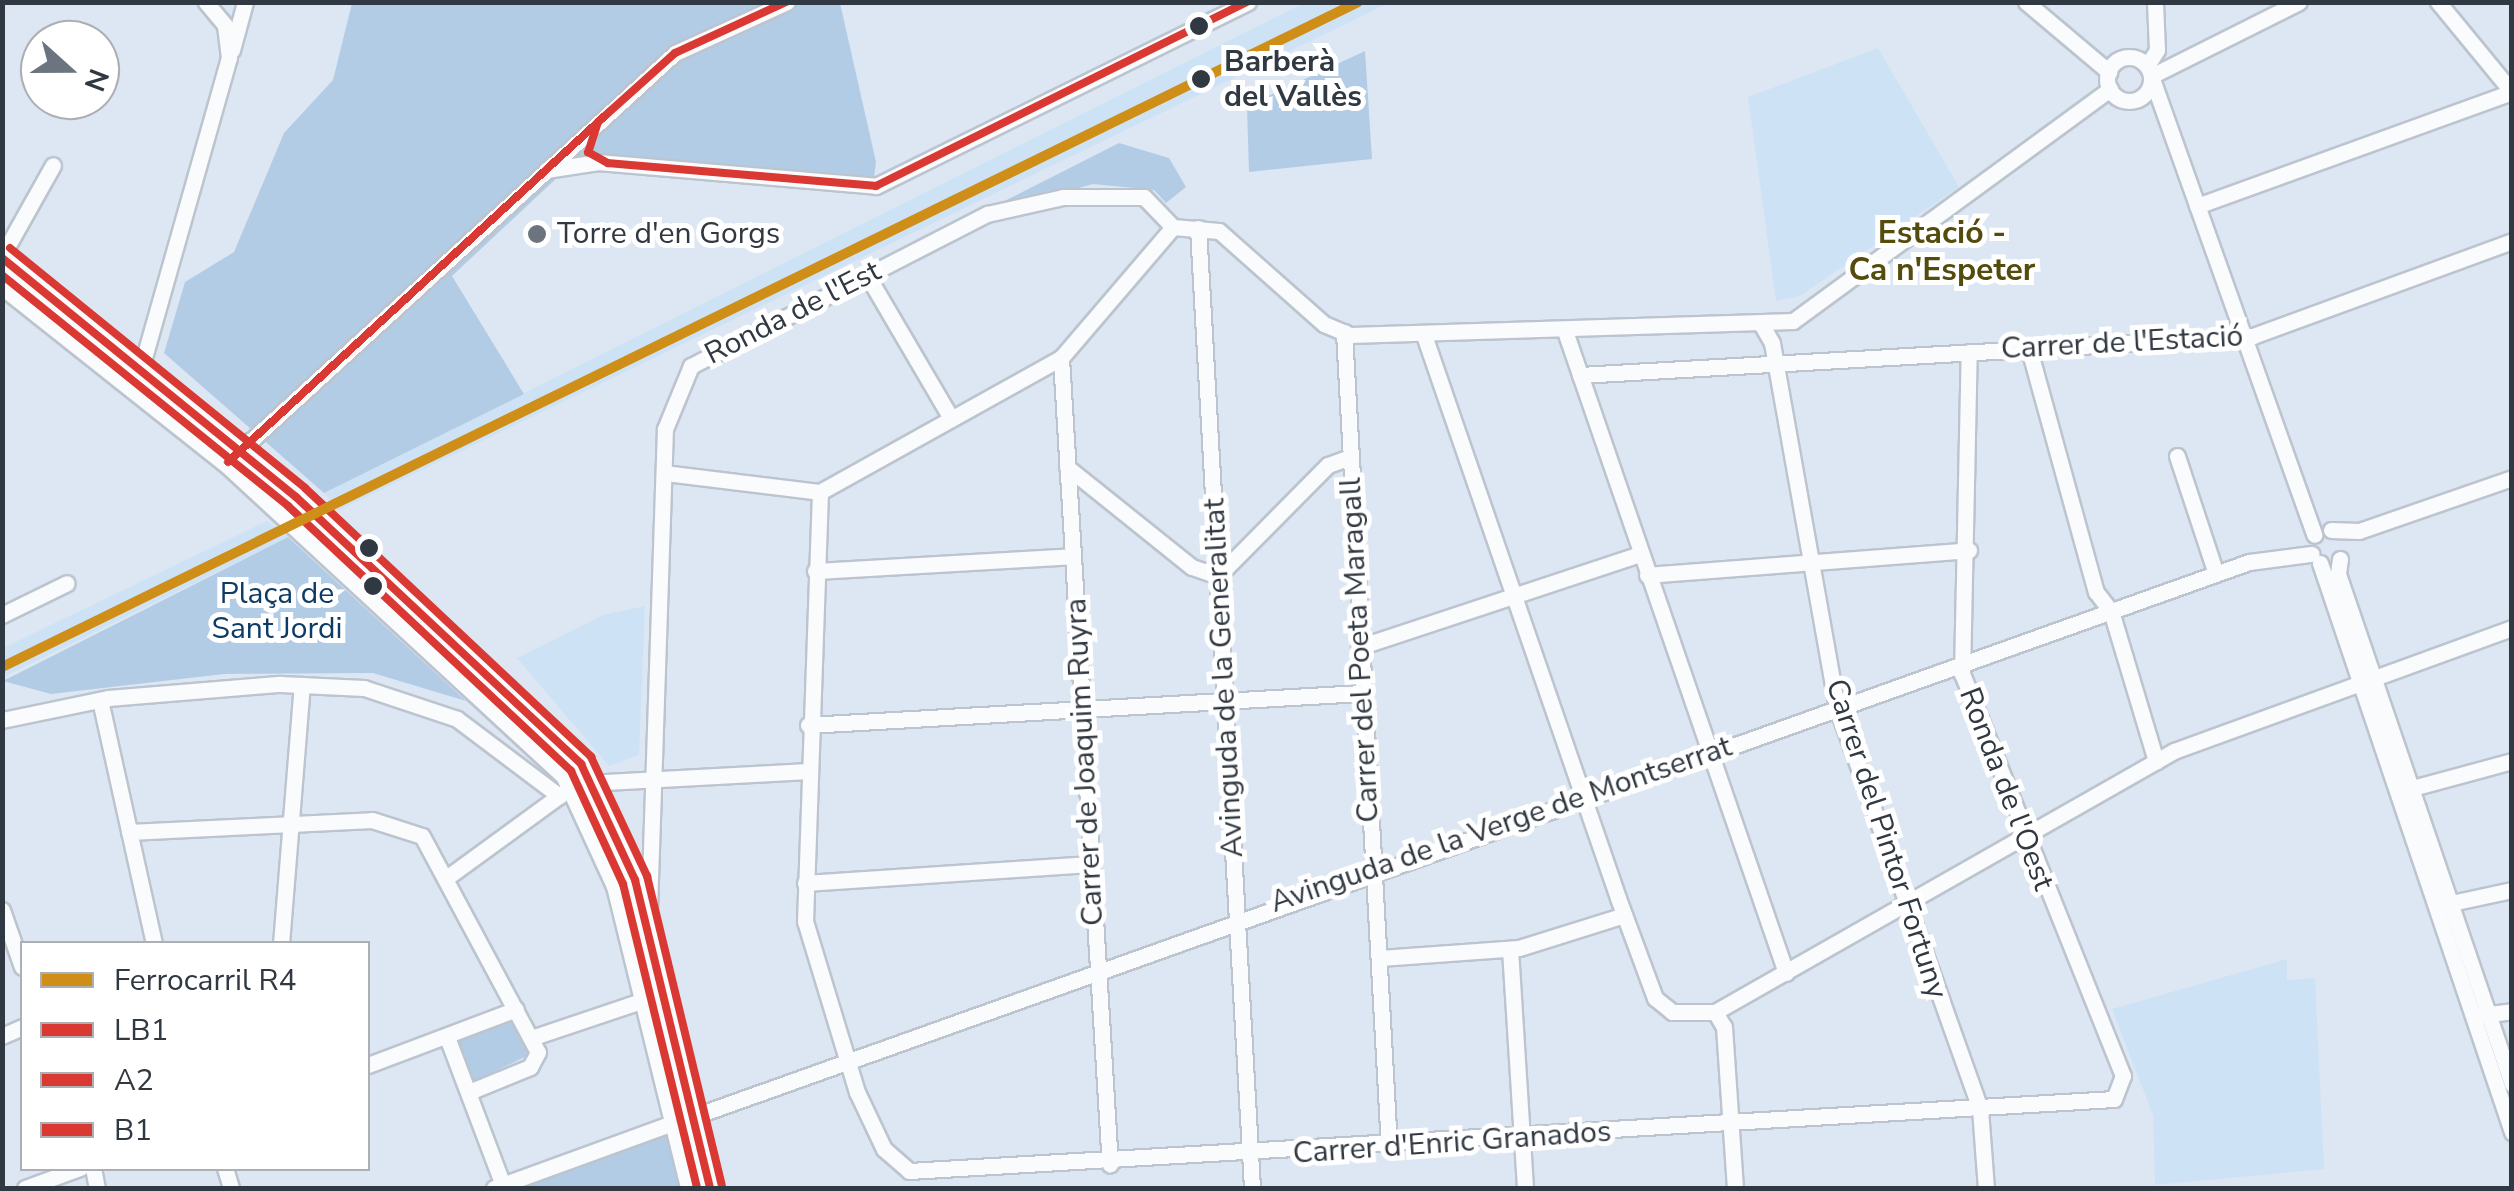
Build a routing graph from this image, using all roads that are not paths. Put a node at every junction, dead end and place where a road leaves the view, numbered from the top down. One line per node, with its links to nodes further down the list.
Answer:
1 (206, 2): 9 (street)
2 (245, 2): 9 (street)
3 (787, 2): 16 (street)
4 (1248, 2): 17 (street)
5 (2026, 2): 11 (street)
6 (2154, 2): 10 (street)
7 (2299, 2): 10 (street)
8 (2438, 2): 13 (street)
9 (229, 58): 36 (street)
10 (2149, 71): 11 (street); 14 (street); 15 (street)
11 (2109, 72): 12 (street)
12 (2110, 89): 14 (street); 27 (street)
13 (2512, 92): 20 (street)
14 (2139, 98): 15 (street)
15 (2162, 110): 20 (street)
16 (598, 122): 17 (street); 19 (street)
17 (608, 163): 19 (street)
18 (53, 164): 24 (street)
19 (546, 170): 39 (street)
20 (2197, 206): 30 (street)
21 (1173, 227): 22 (street); 25 (street, Ronda de l'Est); 34 (street)
22 (1198, 228): 28 (street); 57 (street, Avinguda de la Generalitat)
23 (2512, 240): 30 (street, Carrer de l'Estació)
24 (2, 257): 36 (street)
25 (867, 275): 38 (street); 43 (street, Ronda de l'Est)
26 (2, 283): 39 (street)
27 (1760, 322): 29 (street); 35 (street, Carrer del Pintor Fortuny)
28 (1344, 332): 31 (street); 41 (street, Carrer del Poeta Maragall)
29 (1566, 332): 31 (street); 37 (street)
30 (2246, 337): 32 (street, Carrer de l'Estació); 48 (street)
31 (1425, 338): 60 (street)
32 (2029, 349): 33 (street, Carrer de l'Estació); 61 (street)
33 (1969, 352): 35 (street, Carrer de l'Estació); 49 (street, Ronda de l'Oest)
34 (1061, 358): 38 (street); 42 (street, Carrer de Joaquim Ruyra)
35 (1776, 366): 37 (street, Carrer de l'Estació); 54 (street, Carrer del Pintor Fortuny)
36 (140, 372): 39 (street)
37 (1580, 376): 50 (street)
38 (950, 418): 45 (street)
39 (234, 456): 80 (street)
40 (2177, 456): 56 (street)
41 (1350, 457): 57 (street); 64 (street, Carrer del Poeta Maragall)
42 (1068, 467): 52 (street, Carrer de Joaquim Ruyra); 57 (street)
43 (665, 473): 45 (street); 79 (street, Ronda de l'Est)
44 (2512, 478): 47 (street)
45 (820, 492): 55 (street)
46 (2332, 530): 47 (street); 48 (street); 51 (street)
47 (2359, 531): 51 (street)
48 (2314, 535): 53 (street)
49 (1970, 550): 54 (street); 65 (street, Ronda de l'Oest)
50 (1640, 554): 58 (street); 60 (street)
51 (2342, 554): 53 (street, Avinguda de la Verge de Montserrat); 66 (street)
52 (1073, 556): 55 (street); 72 (street, Carrer de Joaquim Ruyra)
53 (2315, 558): 56 (street, Avinguda de la Verge de Montserrat); 66 (street)
54 (1811, 560): 58 (street); 71 (street, Carrer del Pintor Fortuny)
55 (815, 571): 74 (street)
56 (2216, 574): 61 (street, Avinguda de la Verge de Montserrat)
57 (1218, 576): 70 (street, Avinguda de la Generalitat)
58 (1647, 576): 75 (street)
59 (67, 583): 62 (street)
60 (1513, 592): 64 (street); 82 (street)
61 (2112, 612): 65 (street, Avinguda de la Verge de Montserrat); 76 (street)
62 (2, 615)
63 (2512, 628): 66 (street)
64 (1358, 647): 68 (street, Carrer del Poeta Maragall)
65 (1961, 664): 71 (street, Avinguda de la Verge de Montserrat); 85 (street, Ronda de l'Oest)
66 (2366, 679): 76 (street); 81 (street)
67 (302, 684): 69 (street); 80 (street); 83 (street)
68 (1361, 692): 70 (street); 87 (street, Carrer del Poeta Maragall)
69 (100, 700): 73 (street); 84 (street)
70 (1225, 701): 72 (street); 95 (street, Avinguda de la Generalitat)
71 (1837, 706): 75 (street, Avinguda de la Verge de Montserrat); 92 (street, Carrer del Pintor Fortuny)
72 (1082, 710): 74 (street); 86 (street, Carrer de Joaquim Ruyra)
73 (2, 720)
74 (808, 725): 78 (street)
75 (1707, 752): 82 (street, Avinguda de la Verge de Montserrat); 103 (street)
76 (2156, 760): 85 (street)
77 (2512, 761): 81 (street)
78 (806, 771): 79 (street); 89 (street)
79 (653, 782): 80 (street); 96 (street, Ronda de l'Est)
80 (577, 787): 88 (street); 96 (street, Ronda de l'Est); 104 (street, Ronda de l'Est)
81 (2403, 790): 91 (street)
82 (1584, 795): 87 (street, Avinguda de la Verge de Montserrat); 94 (street)
83 (293, 825): 84 (street); 88 (street); 98 (street)
84 (128, 832): 97 (street)
85 (2025, 841): 92 (street); 114 (street, Ronda de l'Oest)
86 (1090, 864): 89 (street); 102 (street, Carrer de Joaquim Ruyra)
87 (1374, 869): 95 (street, Avinguda de la Verge de Montserrat); 100 (street, Carrer del Poeta Maragall)
88 (449, 876): 105 (street)
89 (805, 883): 111 (street)
90 (2512, 890): 91 (street)
91 (2443, 905): 108 (street)
92 (1906, 908): 103 (street); 116 (street, Carrer del Pintor Fortuny)
93 (2, 910): 101 (street)
94 (1624, 915): 99 (street); 107 (street)
95 (1237, 918): 102 (street, Avinguda de la Verge de Montserrat); 122 (street, Avinguda de la Generalitat)
96 (648, 929): 117 (street, Ronda de l'Est)
97 (153, 941)
98 (281, 941)
99 (1510, 948): 100 (street); 120 (street)
100 (1380, 958): 121 (street, Carrer del Poeta Maragall)
101 (20, 961)
102 (1096, 968): 111 (street, Avinguda de la Verge de Montserrat); 123 (street, Carrer de Joaquim Ruyra)
103 (1786, 973): 107 (street)
104 (647, 1000): 110 (street); 117 (street, Ronda de l'Est)
105 (516, 1009): 109 (street); 110 (street)
106 (2512, 1011): 108 (street)
107 (1715, 1012): 118 (street)
108 (2481, 1015): 113 (street); 119 (street)
109 (447, 1036): 112 (street); 115 (street)
110 (531, 1038): 115 (street)
111 (844, 1059): 117 (street, Avinguda de la Verge de Montserrat); 125 (street, Carrer d'Enric Granados)
112 (370, 1064)
113 (2512, 1084)
114 (2123, 1091): 116 (street, Carrer d'Enric Granados)
115 (468, 1092): 126 (street)
116 (1980, 1109): 118 (street, Carrer d'Enric Granados); 133 (street, Carrer del Pintor Fortuny)
117 (687, 1118): 126 (street, Avinguda de la Verge de Montserrat); 128 (street, Ronda de l'Est); 129 (street, Ronda de l'Est)
118 (1732, 1125): 120 (street, Carrer d'Enric Granados); 132 (street)
119 (2511, 1126)
120 (1523, 1138): 121 (street, Carrer d'Enric Granados); 131 (street)
121 (1390, 1147): 122 (street, Carrer d'Enric Granados)
122 (1250, 1157): 123 (street, Carrer d'Enric Granados); 130 (street, Avinguda de la Generalitat)
123 (1110, 1165): 125 (street, Carrer d'Enric Granados)
124 (72, 1171): 127 (street)
125 (966, 1181)
126 (499, 1187)
127 (24, 1188)
128 (692, 1188)
129 (710, 1188)
130 (1252, 1188)
131 (1525, 1188)
132 (1734, 1188)
133 (1986, 1188)

